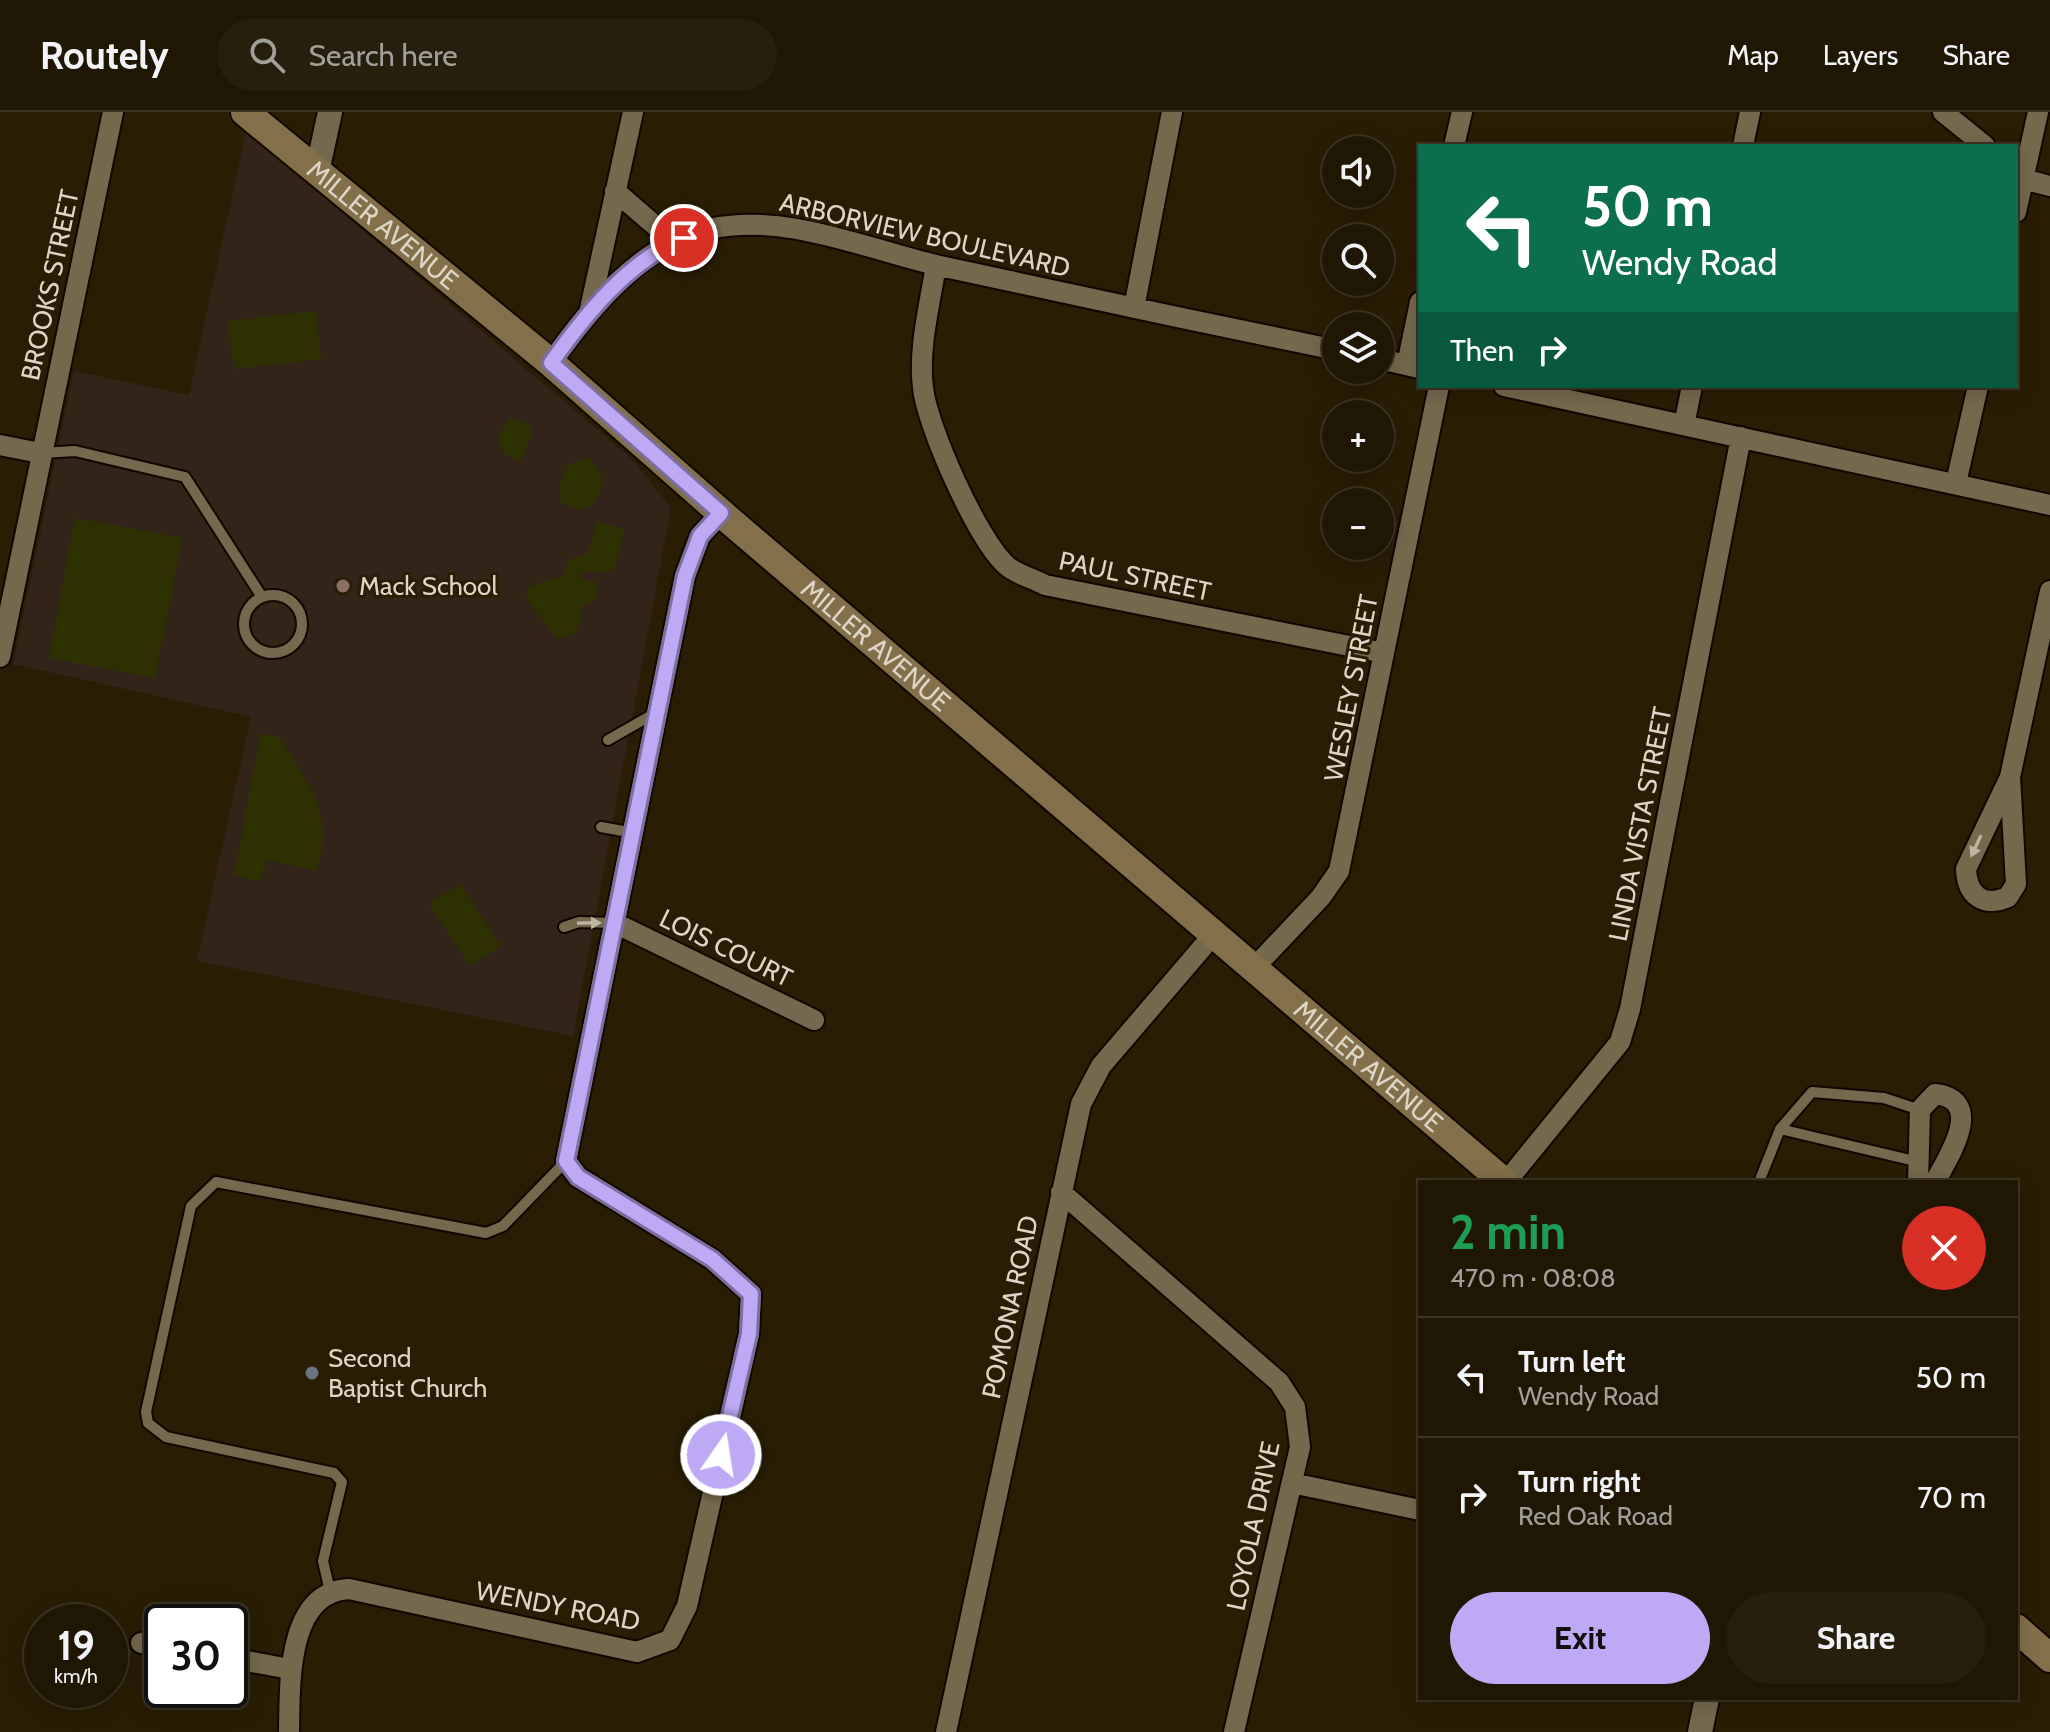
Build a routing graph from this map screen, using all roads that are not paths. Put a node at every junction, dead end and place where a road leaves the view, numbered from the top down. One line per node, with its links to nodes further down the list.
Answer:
1 (113, 112): 32 (street, BROOKS STREET)
2 (245, 112): 13 (main road, MILLER AVENUE)
3 (330, 112): 13 (street)
4 (633, 112): 16 (street)
5 (1172, 112): 19 (street)
6 (1462, 112): 10 (street)
7 (1750, 112): 11 (street)
8 (1943, 112): 12 (street)
9 (2038, 112): 14 (street)
10 (1454, 144)
11 (1743, 144)
12 (1983, 144)
13 (317, 172): 23 (main road, MILLER AVENUE)
14 (2020, 176): 15 (street)
15 (2050, 186)
16 (615, 191): 17 (street); 20 (street)
17 (674, 242): 18 (street, ARBORVIEW BOULEVARD); 20 (street, ARBORVIEW BOULEVARD)
18 (936, 265): 19 (street, ARBORVIEW BOULEVARD); 38 (street, PAUL STREET)
19 (1134, 308): 22 (street, ARBORVIEW BOULEVARD)
20 (590, 309): 23 (street, ARBORVIEW BOULEVARD)
21 (1418, 320): 24 (street)
22 (1322, 347)
23 (551, 363): 35 (main road, MILLER AVENUE)
24 (1413, 366)
25 (1439, 388): 38 (street, WESLEY STREET)
26 (1513, 388): 29 (street)
27 (1692, 388): 29 (street)
28 (1978, 388): 33 (street)
29 (1684, 425): 30 (street)
30 (1741, 437): 33 (street); 55 (street, LINDA VISTA STREET)
31 (0, 445): 32 (street)
32 (40, 453): 37 (lane); 39 (street, BROOKS STREET)
33 (1956, 483): 34 (street)
34 (2050, 505)
35 (721, 513): 40 (street); 47 (main road, MILLER AVENUE)
36 (2050, 591): 42 (street)
37 (262, 597): 37 (lane)
38 (1384, 653): 48 (street, WESLEY STREET)
39 (0, 657)
40 (659, 711): 41 (lane); 44 (street)
41 (608, 740)
42 (2010, 777): 42 (street, one-way to 42)
43 (601, 827): 44 (lane)
44 (634, 833): 45 (street)
45 (615, 923): 46 (lane, one-way to 45); 49 (street, LOIS COURT); 52 (street)
46 (564, 927)
47 (1213, 935): 48 (main road, MILLER AVENUE); 58 (street, POMONA ROAD)
48 (1253, 969): 54 (main road, MILLER AVENUE)
49 (814, 1020)
50 (1920, 1110): 51 (lane); 53 (street); 57 (street)
51 (1780, 1129): 53 (lane); 56 (lane)
52 (566, 1161): 61 (street, WENDY ROAD); 61 (lane)
53 (1918, 1172)
54 (1503, 1180)
55 (1507, 1180)
56 (1760, 1180)
57 (1936, 1180)
58 (1061, 1192): 59 (street, LOYOLA DRIVE); 70 (street, POMONA ROAD)
59 (1292, 1483): 60 (street); 71 (street, LOYOLA DRIVE)
60 (1418, 1510)
61 (330, 1591): 67 (street)
62 (2018, 1630): 65 (main road)
63 (141, 1643): 64 (street)
64 (144, 1644)
65 (2050, 1658)
66 (248, 1661): 67 (street)
67 (290, 1669): 69 (street)
68 (1707, 1700): 72 (street)
69 (289, 1732)
70 (946, 1732)
71 (1234, 1732)
72 (1700, 1732)

